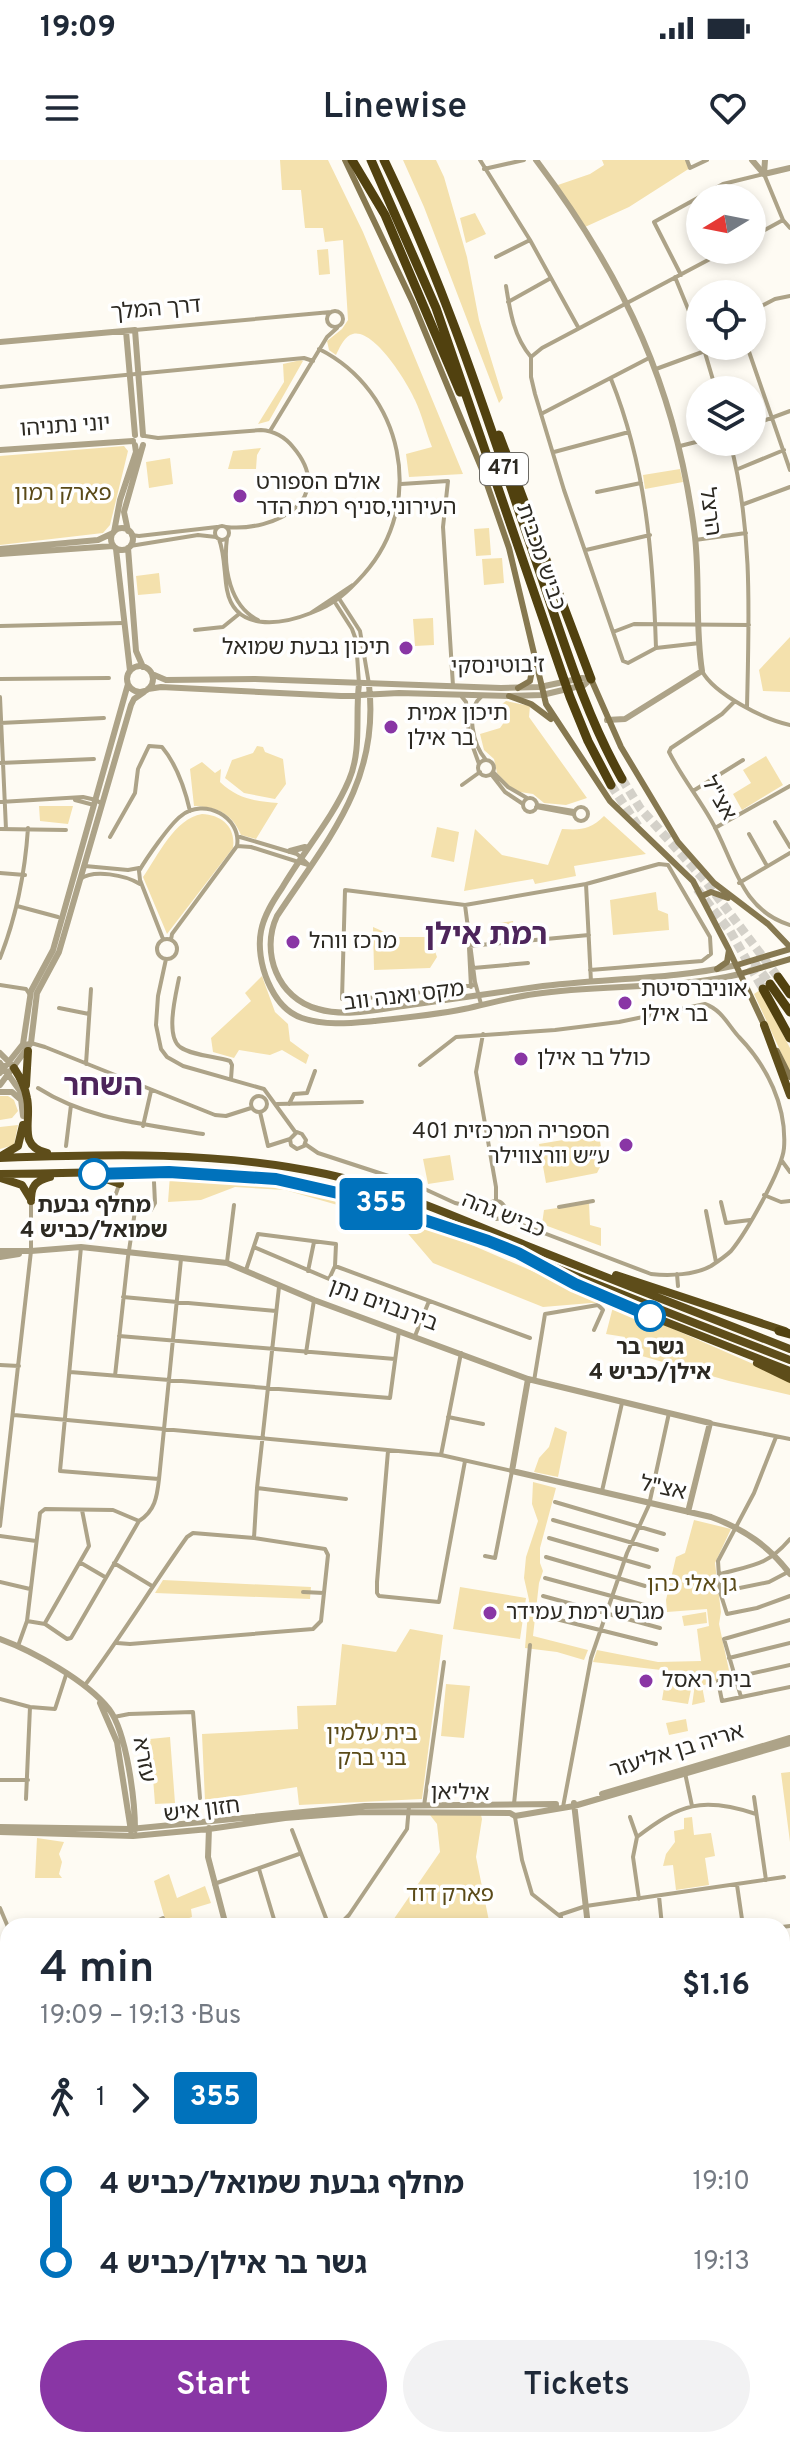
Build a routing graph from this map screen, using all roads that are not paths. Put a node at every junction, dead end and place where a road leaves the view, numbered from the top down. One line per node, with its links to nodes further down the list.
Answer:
1 (345, 160): 97 (main road)
2 (352, 160): 64 (highway)
3 (371, 160): 64 (highway, כביש מכבית / 471)
4 (386, 160): 39 (highway, כביש מכבית / 471)
5 (480, 160): 13 (street)
6 (524, 160): 13 (street)
7 (536, 160): 27 (street, הרצל)
8 (687, 160): 9 (street)
9 (707, 160)
10 (752, 160): 14 (street)
11 (765, 160): 14 (street)
12 (790, 168): 14 (street)
13 (484, 169): 18 (street)
14 (764, 174): 15 (street); 21 (street)
15 (783, 220): 16 (street); 17 (street)
16 (790, 228)
17 (766, 229)
18 (530, 240): 19 (street); 22 (street)
19 (496, 257)
20 (701, 264): 21 (street)
21 (678, 276): 25 (street); 27 (street)
22 (551, 278): 26 (street); 32 (street)
23 (506, 286): 26 (street)
24 (790, 296): 28 (street)
25 (686, 299)
26 (508, 302): 42 (street)
27 (626, 302): 32 (street); 43 (street, הרצל)
28 (766, 304)
29 (331, 312): 30 (street, דרך המלך); 31 (street); 33 (street)
30 (314, 314): 31 (street); 34 (street, דרך המלך)
31 (327, 322): 33 (street); 36 (street)
32 (578, 327): 42 (street)
33 (337, 328): 36 (street)
34 (135, 330): 35 (street, דרך המלך); 47 (street)
35 (126, 331): 37 (street, דרך המלך); 47 (street)
36 (326, 339): 38 (street); 40 (street)
37 (0, 342)
38 (319, 349): 40 (street); 45 (street)
39 (464, 350): 104 (highway); 133 (highway, כביש מכבית / 471)
40 (329, 354): 68 (street)
41 (686, 356): 46 (street)
42 (531, 357): 51 (street)
43 (651, 357): 46 (street, הרצל); 48 (street)
44 (752, 360): 52 (street)
45 (313, 361): 47 (street); 54 (street)
46 (656, 369): 59 (street, הרצל)
47 (134, 372): 49 (street); 56 (street); 57 (street)
48 (611, 379): 51 (street); 55 (street)
49 (0, 387)
50 (790, 411): 52 (street)
51 (541, 414): 62 (street)
52 (773, 418): 53 (street); 61 (street)
53 (766, 420)
54 (270, 431): 57 (street); 74 (street)
55 (629, 432): 62 (street); 67 (street)
56 (134, 440): 57 (street); 57 (street); 60 (street, יוני נתניהו); 75 (street)
57 (144, 440): 76 (street)
58 (686, 444): 59 (street)
59 (680, 446): 81 (street, הרצל)
60 (0, 450)
61 (784, 450): 65 (street); 66 (street)
62 (554, 452): 84 (street)
63 (734, 456): 65 (street)
64 (488, 458): 135 (highway, כביש מכבית / 471)
65 (737, 469): 71 (street)
66 (790, 470)
67 (642, 483): 70 (street); 78 (street)
68 (401, 484): 86 (street); 111 (street)
69 (790, 487): 71 (street)
70 (597, 492)
71 (744, 504): 77 (street)
72 (217, 527): 73 (street); 76 (street); 80 (street)
73 (226, 527): 74 (street); 79 (street)
74 (244, 527): 79 (street)
75 (114, 532): 76 (street); 82 (street); 85 (street)
76 (129, 533): 83 (street)
77 (746, 533): 81 (street); 91 (street)
78 (650, 535): 84 (street); 90 (street)
79 (228, 537): 80 (street); 87 (street)
80 (217, 538): 83 (street); 87 (street)
81 (695, 540): 88 (street, הרצל)
82 (115, 547): 83 (street); 85 (street); 89 (street)
83 (129, 547): 98 (street)
84 (585, 550): 94 (street)
85 (0, 552)
86 (336, 600): 87 (street); 106 (street); 107 (street)
87 (242, 612): 93 (street)
88 (700, 623): 90 (street); 91 (street); 95 (street, הרצל)
89 (126, 624): 92 (street); 99 (street)
90 (655, 624): 94 (street); 96 (street)
91 (749, 625): 118 (street)
92 (0, 626)
93 (195, 630)
94 (613, 632): 96 (street)
95 (700, 643): 96 (street); 100 (street, הרצל)
96 (656, 648)
97 (532, 654): 108 (main road); 110 (main road)
98 (143, 667): 99 (street); 101 (street)
99 (130, 671): 105 (street)
100 (702, 671): 117 (street); 120 (street)
101 (152, 674): 106 (street, ז'בוטינסקי); 109 (street)
102 (109, 678): 103 (street)
103 (0, 679)
104 (591, 679): 110 (street, ז'בוטינסקי); 121 (main road)
105 (128, 684): 109 (street); 140 (street)
106 (359, 684): 107 (street, ז'בוטינסקי); 113 (street, מקס ואנה ווב)
107 (369, 685): 111 (street, ז'בוטינסקי); 112 (street, מקס ואנה ווב)
108 (518, 688): 110 (street, ז'בוטינסקי); 111 (street, ז'בוטינסקי)
109 (146, 690): 113 (street, ז'בוטינסקי); 140 (street)
110 (544, 690): 115 (street, ז'בוטינסקי); 124 (main road)
111 (455, 691): 112 (street, ז'בוטינסקי); 114 (street, ז'בוטינסקי); 130 (street)
112 (370, 694): 113 (street, ז'בוטינסקי); 159 (street, מקס ואנה ווב)
113 (358, 695): 153 (street, מקס ואנה ווב)
114 (487, 695): 115 (street, ז'בוטינסקי); 127 (street)
115 (509, 696): 124 (main road)
116 (0, 697): 122 (street)
117 (735, 701): 118 (street); 137 (street, אצ"ל)
118 (747, 707): 123 (street)
119 (104, 718): 122 (street)
120 (625, 719): 121 (street); 125 (street)
121 (607, 720): 125 (main road)
122 (1, 723): 129 (street)
123 (790, 725)
124 (558, 726): 170 (main road)
125 (621, 747): 171 (main road)
126 (94, 759): 129 (street)
127 (486, 760): 130 (street); 132 (street)
128 (743, 760): 137 (street)
129 (2, 763): 139 (street)
130 (479, 764): 131 (street)
131 (480, 772): 132 (street); 134 (street)
132 (492, 773): 138 (street); 141 (street)
133 (622, 779)
134 (462, 785)
135 (611, 785)
136 (790, 786): 147 (street)
137 (693, 791): 147 (street, אצ"ל)
138 (527, 798): 141 (street); 142 (street)
139 (2, 802): 140 (street); 148 (street)
140 (98, 803): 157 (street); 161 (street)
141 (523, 804): 142 (street)
142 (536, 806): 144 (street)
143 (190, 811): 151 (street); 152 (street); 163 (street)
144 (574, 813)
145 (775, 822): 155 (street)
146 (28, 828): 148 (street); 149 (street); 165 (street)
147 (715, 828): 167 (street, אצ"ל)
148 (3, 829)
149 (66, 830)
150 (749, 834): 160 (street)
151 (239, 836): 154 (street); 156 (street)
152 (110, 837)
153 (310, 842): 156 (street); 158 (street, מקס ואנה ווב)
154 (237, 846): 158 (street); 180 (street)
155 (790, 850): 160 (street)
156 (290, 851): 158 (street)
157 (87, 856): 161 (street); 162 (street)
158 (299, 859): 159 (street); 202 (street, מקס ואנה ווב)
159 (310, 866): 202 (street, מקס ואנה ווב)
160 (767, 866): 167 (street)
161 (80, 867): 162 (street); 166 (street); 201 (street)
162 (97, 867): 163 (street)
163 (141, 867): 169 (street)
164 (0, 873): 165 (street)
165 (25, 875): 173 (street)
166 (80, 879): 169 (street); 209 (street)
167 (739, 883): 175 (street, אצ"ל)
168 (586, 884): 172 (street); 177 (street); 192 (street)
169 (142, 885): 179 (street)
170 (702, 896): 171 (main road); 184 (main road)
171 (739, 904): 176 (main road)
172 (465, 905): 181 (street); 198 (street)
173 (17, 906): 174 (street); 182 (street)
174 (58, 917)
175 (790, 925)
176 (777, 933): 178 (main road); 183 (main road)
177 (589, 935): 181 (street); 192 (street)
178 (790, 937)
179 (163, 939): 180 (street); 186 (street)
180 (171, 940): 186 (street)
181 (469, 946): 190 (street); 198 (street)
182 (2, 948): 185 (street)
183 (790, 949): 187 (main road); 189 (main road)
184 (729, 950): 189 (main road); 191 (main road)
185 (0, 958)
186 (166, 959): 215 (street)
187 (787, 960): 193 (main road)
188 (528, 963): 190 (street)
189 (737, 965): 191 (street, מקס ואנה ווב); 193 (main road)
190 (473, 968): 198 (street)
191 (717, 969): 197 (street, מקס ואנה ווב)
192 (590, 970): 197 (street)
193 (740, 974): 197 (street, מקס ואנה ווב); 206 (main road)
194 (179, 978): 215 (street)
195 (770, 983): 200 (highway); 204 (highway); 208 (highway)
196 (0, 985): 201 (street)
197 (592, 985): 202 (street, מקס ואנה ווב)
198 (473, 986): 202 (street)
199 (91, 989): 205 (street)
200 (790, 994)
201 (30, 997): 209 (street)
202 (478, 999)
203 (59, 1008): 205 (street)
204 (790, 1012)
205 (89, 1014): 210 (street)
206 (764, 1025): 214 (main road); 220 (highway)
207 (483, 1034): 212 (street); 237 (street); 250 (street)
208 (790, 1038)
209 (27, 1046): 210 (street); 211 (street); 211 (street); 221 (highway)
210 (86, 1064): 218 (street)
211 (5, 1065): 216 (street); 221 (highway)
212 (420, 1065)
213 (315, 1071): 224 (street)
214 (790, 1077)
215 (231, 1079): 223 (street)
216 (0, 1085)
217 (38, 1088): 225 (street)
218 (151, 1091): 226 (street); 229 (street)
219 (0, 1092): 221 (street)
220 (790, 1095)
221 (25, 1099): 228 (street); 235 (highway)
222 (362, 1102): 224 (street)
223 (277, 1104): 224 (street); 230 (street)
224 (289, 1104)
225 (71, 1105): 229 (street); 234 (street)
226 (251, 1108): 227 (street); 227 (street)
227 (260, 1112): 232 (street)
228 (23, 1116): 236 (highway)
229 (143, 1126): 231 (street)
230 (296, 1133): 232 (street); 233 (street)
231 (203, 1134)
232 (290, 1139): 233 (street)
233 (305, 1144): 255 (street)
234 (66, 1146)
235 (71, 1155): 236 (highway, כביש גהה); 269 (highway, כביש גהה)
236 (0, 1157)
237 (781, 1160): 239 (street); 245 (street)
238 (169, 1172): 241 (highway, כביש גהה); 243 (highway); 266 (highway, כביש גהה)
239 (790, 1172)
240 (69, 1174): 241 (highway, כביש גהה); 242 (highway, כביש גהה); 246 (highway)
241 (94, 1174): 244 (highway)
242 (0, 1176): 246 (highway)
243 (154, 1182): 256 (street)
244 (120, 1184): 252 (street)
245 (764, 1195): 248 (street); 259 (street)
246 (31, 1201): 264 (street)
247 (593, 1201): 254 (street)
248 (790, 1201)
249 (99, 1202): 252 (street)
250 (496, 1202): 255 (street); 258 (street)
251 (721, 1202): 259 (street)
252 (113, 1204): 256 (street)
253 (234, 1205): 271 (street)
254 (559, 1207)
255 (487, 1210): 258 (street)
256 (135, 1211): 265 (street)
257 (706, 1211): 270 (street)
258 (504, 1214): 275 (street)
259 (750, 1220): 270 (street)
260 (314, 1242): 262 (street); 272 (street); 274 (street)
261 (81, 1247): 264 (street, בירנבוים נתן); 265 (street, בירנבוים נתן); 302 (street)
262 (254, 1247): 273 (street); 274 (street)
263 (0, 1251): 264 (street)
264 (31, 1251): 267 (street); 300 (street)
265 (130, 1252): 268 (street, בירנבוים נתן); 278 (street)
266 (518, 1253): 287 (highway); 298 (highway, כביש גהה)
267 (0, 1257)
268 (181, 1259): 271 (street, בירנבוים נתן); 281 (street)
269 (562, 1259): 283 (highway, כביש גהה); 286 (highway)
270 (716, 1262): 275 (street)
271 (227, 1263): 273 (street, בירנבוים נתן)
272 (335, 1266): 274 (street); 280 (street)
273 (246, 1270): 277 (street, בירנבוים נתן)
274 (308, 1271)
275 (677, 1274): 276 (street)
276 (678, 1286)
277 (279, 1287): 279 (street, בירנבוים נתן); 282 (street)
278 (123, 1297): 281 (street); 288 (street)
279 (314, 1300): 284 (street, בירנבוים נתן); 295 (street)
280 (429, 1301): 289 (street); 290 (street)
281 (176, 1303): 282 (street); 291 (street)
282 (276, 1311): 294 (street)
283 (712, 1319): 292 (highway); 293 (highway, כביש גהה)
284 (399, 1330): 289 (street, בירנבוים נתן); 297 (street)
285 (594, 1330): 306 (street)
286 (786, 1332)
287 (699, 1335): 301 (highway); 304 (highway)
288 (119, 1336): 291 (street); 303 (street)
289 (415, 1336): 296 (street, בירנבוים נתן)
290 (530, 1338)
291 (172, 1340): 294 (street); 305 (street)
292 (790, 1343)
293 (790, 1349)
294 (271, 1350): 295 (street); 307 (street)
295 (306, 1353): 297 (street)
296 (461, 1353): 306 (street, בירנבוים נתן); 311 (street)
297 (395, 1359): 307 (street)
298 (790, 1360)
299 (0, 1365): 300 (street)
300 (19, 1366): 310 (street)
301 (790, 1371)
302 (70, 1372): 303 (street); 312 (street)
303 (115, 1376): 305 (street)
304 (790, 1379)
305 (168, 1380): 307 (street); 315 (street)
306 (531, 1380): 308 (street, בירנבוים נתן); 322 (street)
307 (268, 1388): 317 (street)
308 (622, 1403): 309 (street, בירנבוים נתן); 325 (street)
309 (669, 1413): 313 (street, בירנבוים נתן); 328 (street)
310 (14, 1415): 312 (street); 333 (street)
311 (448, 1417): 314 (street); 320 (street)
312 (65, 1420): 315 (street); 323 (street)
313 (710, 1423): 316 (street); 330 (street)
314 (483, 1424)
315 (163, 1429): 317 (street); 323 (street)
316 (776, 1437): 318 (street); 334 (street)
317 (262, 1438): 319 (street); 324 (street)
318 (790, 1439)
319 (388, 1450): 320 (street); 321 (street)
320 (441, 1455): 321 (street)
321 (465, 1461): 322 (street)
322 (512, 1471): 325 (street, אצ"ל); 344 (street)
323 (159, 1479): 332 (street)
324 (257, 1488): 326 (street); 338 (street)
325 (601, 1493): 328 (street, אצ"ל)
326 (346, 1499)
327 (555, 1502): 335 (street)
328 (649, 1505): 330 (street, אצ"ל); 335 (street)
329 (82, 1510): 332 (street); 341 (street); 348 (street)
330 (688, 1512): 334 (street, אצ"ל)
331 (553, 1520): 342 (street)
332 (139, 1521): 349 (street)
333 (0, 1526)
334 (736, 1526): 345 (street, אצ"ל); 352 (street)
335 (639, 1527): 336 (street); 342 (street)
336 (664, 1534)
337 (0, 1536): 341 (street)
338 (254, 1538): 357 (street); 362 (street)
339 (549, 1538): 347 (street)
340 (790, 1539): 345 (street)
341 (36, 1541): 359 (street)
342 (631, 1544): 343 (street); 347 (street)
343 (657, 1550)
344 (485, 1556)
345 (775, 1556): 351 (street, אצ"ל); 352 (street)
346 (546, 1557): 355 (street)
347 (624, 1561): 350 (street); 355 (street)
348 (81, 1563): 353 (street); 371 (street)
349 (114, 1563): 353 (street); 357 (street)
350 (649, 1567)
351 (789, 1573): 361 (street)
352 (720, 1574): 361 (street)
353 (105, 1577): 371 (street)
354 (545, 1578): 365 (street)
355 (618, 1579): 358 (street); 365 (street)
356 (0, 1582): 359 (street)
357 (152, 1586): 375 (street)
358 (645, 1586)
359 (30, 1589): 370 (street)
360 (303, 1592): 362 (street)
361 (720, 1592): 364 (street)
362 (324, 1593): 375 (street)
363 (543, 1596): 367 (street)
364 (790, 1596)
365 (612, 1597): 366 (street); 367 (street)
366 (663, 1610)
367 (606, 1614): 372 (street); 373 (street)
368 (540, 1615): 373 (street)
369 (790, 1620): 380 (street)
370 (27, 1621): 371 (street); 379 (street)
371 (45, 1624)
372 (660, 1628)
373 (600, 1631): 377 (street); 400 (street)
374 (0, 1639): 379 (street, עזרא)
375 (117, 1643): 385 (street)
376 (790, 1643): 380 (street)
377 (656, 1644)
378 (530, 1645): 404 (street)
379 (18, 1646): 383 (street, עזרא)
380 (729, 1658): 384 (street)
381 (444, 1662): 401 (street)
382 (790, 1665): 384 (street)
383 (66, 1675): 385 (street, עזרא); 390 (street)
384 (737, 1677): 388 (street); 388 (street)
385 (84, 1686): 387 (street, עזרא)
386 (790, 1687): 388 (street)
387 (96, 1697): 391 (street, עזרא); 410 (street, עזרא)
388 (741, 1697)
389 (0, 1699): 390 (street)
390 (30, 1707): 395 (street)
391 (114, 1717): 397 (street); 410 (street, עזרא)
392 (790, 1740): 393 (street, אריה בן אליעזר)
393 (684, 1771): 399 (street, אריה בן אליעזר); 402 (street)
394 (0, 1780): 395 (street)
395 (28, 1780): 398 (street)
396 (754, 1797): 405 (street)
397 (200, 1798)
398 (26, 1799)
399 (574, 1804): 400 (street, איליאן); 420 (street)
400 (563, 1805): 404 (street, איליאן)
401 (424, 1806): 403 (street, איליאן); 404 (street, איליאן)
402 (692, 1806): 405 (street); 411 (street)
403 (409, 1808): 404 (street, איליאן); 407 (street, חזון איש); 425 (street)
404 (515, 1810): 421 (street)
405 (756, 1814): 415 (street)
406 (630, 1817): 411 (street)
407 (208, 1826): 410 (street, חזון איש); 416 (street)
408 (0, 1830): 410 (street, חזון איש)
409 (292, 1830): 412 (street)
410 (133, 1831)
411 (637, 1837): 419 (street)
412 (299, 1854): 413 (street); 424 (street)
413 (259, 1869): 416 (street); 423 (street)
414 (784, 1877): 415 (street)
415 (766, 1880): 417 (street)
416 (214, 1884): 422 (street)
417 (737, 1884): 418 (street); 429 (street)
418 (659, 1896): 419 (street); 428 (street)
419 (639, 1899): 420 (street)
420 (586, 1906): 421 (street); 427 (street)
421 (559, 1915): 426 (street)
422 (224, 1918)
423 (274, 1918)
424 (326, 1918)
425 (346, 1918)
426 (560, 1918)
427 (587, 1918)
428 (661, 1918)
429 (742, 1918)

